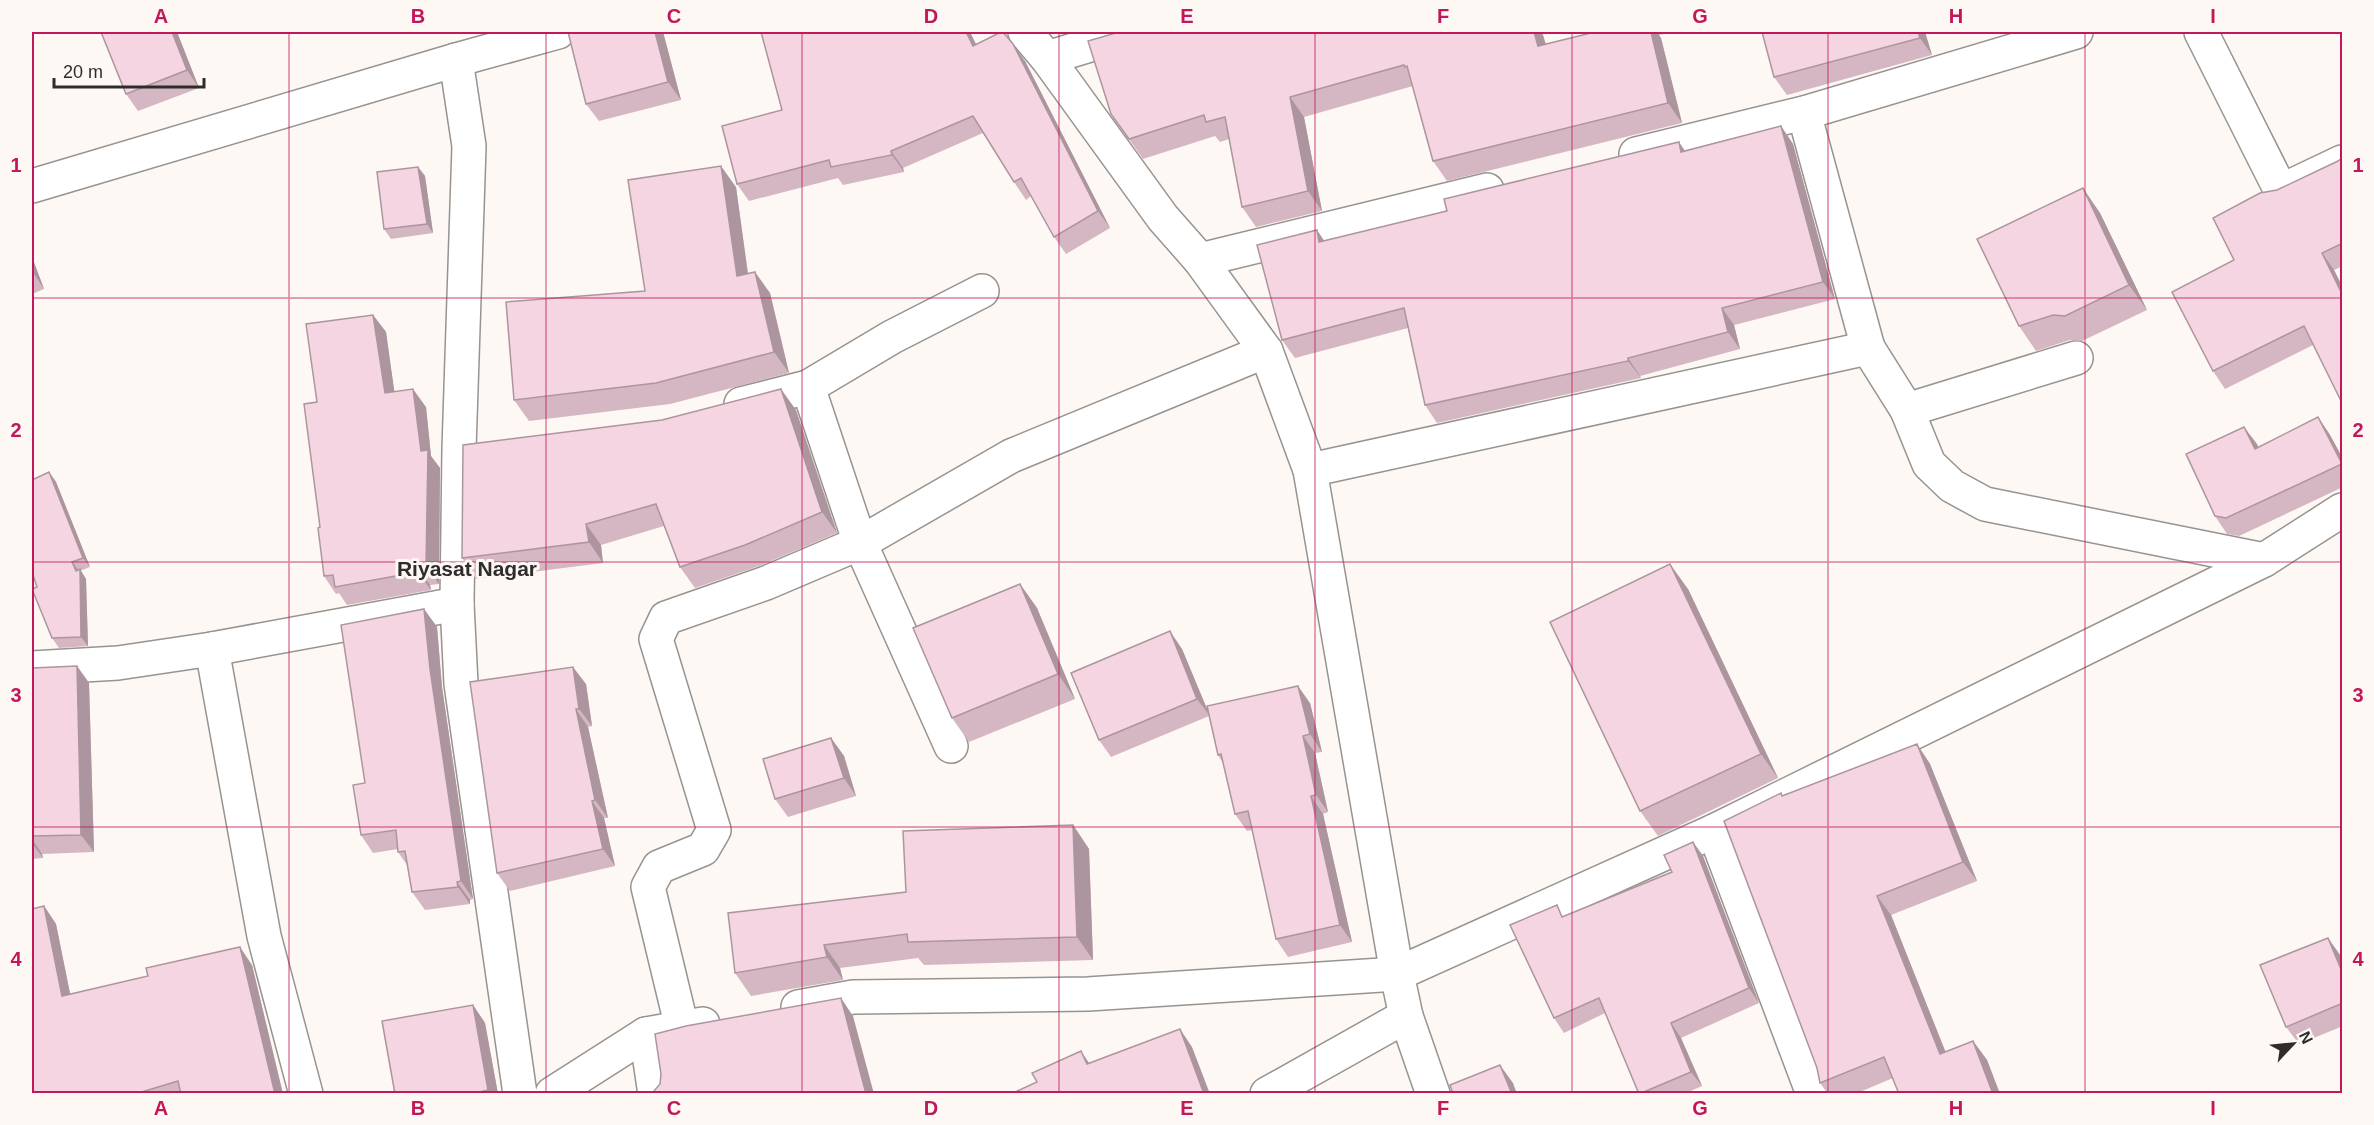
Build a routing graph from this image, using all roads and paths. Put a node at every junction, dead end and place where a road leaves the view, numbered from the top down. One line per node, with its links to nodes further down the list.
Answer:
1 (558, 32): 7 (street)
2 (1025, 32): 6 (street)
3 (1133, 32): 6 (street)
4 (2076, 32): 8 (street)
5 (2201, 32): 10 (street)
6 (1047, 58): 13 (street)
7 (456, 60): 12 (street); 22 (street)
8 (1804, 113): 9 (street); 15 (street)
9 (1606, 161)
10 (2343, 162)
11 (1514, 184): 13 (street)
12 (32, 186)
13 (1200, 260): 16 (street)
14 (982, 291): 18 (street)
15 (1868, 348): 19 (street); 23 (street)
16 (1266, 351): 23 (street); 25 (street)
17 (2076, 358): 19 (street)
18 (808, 387): 20 (street); 25 (street)
19 (1907, 410): 26 (street)
20 (708, 413)
21 (493, 444): 22 (street)
22 (459, 449): 27 (street)
23 (1310, 470): 32 (street)
24 (2343, 510): 26 (street)
25 (860, 543): 30 (street); 36 (street)
26 (2264, 560): 31 (street)
27 (458, 604): 28 (street); 39 (street)
28 (212, 649): 29 (street); 38 (street)
29 (32, 668)
30 (951, 746)
31 (1714, 831): 32 (street); 44 (street)
32 (1397, 974): 33 (street); 34 (street)
33 (773, 1011)
34 (1406, 1016): 42 (street); 43 (street)
35 (727, 1020): 36 (street)
36 (682, 1028): 37 (street)
37 (646, 1034): 40 (street); 41 (street)
38 (306, 1094)
39 (520, 1094)
40 (552, 1094)
41 (655, 1094)
42 (1267, 1094)
43 (1433, 1094)
44 (1813, 1094)

